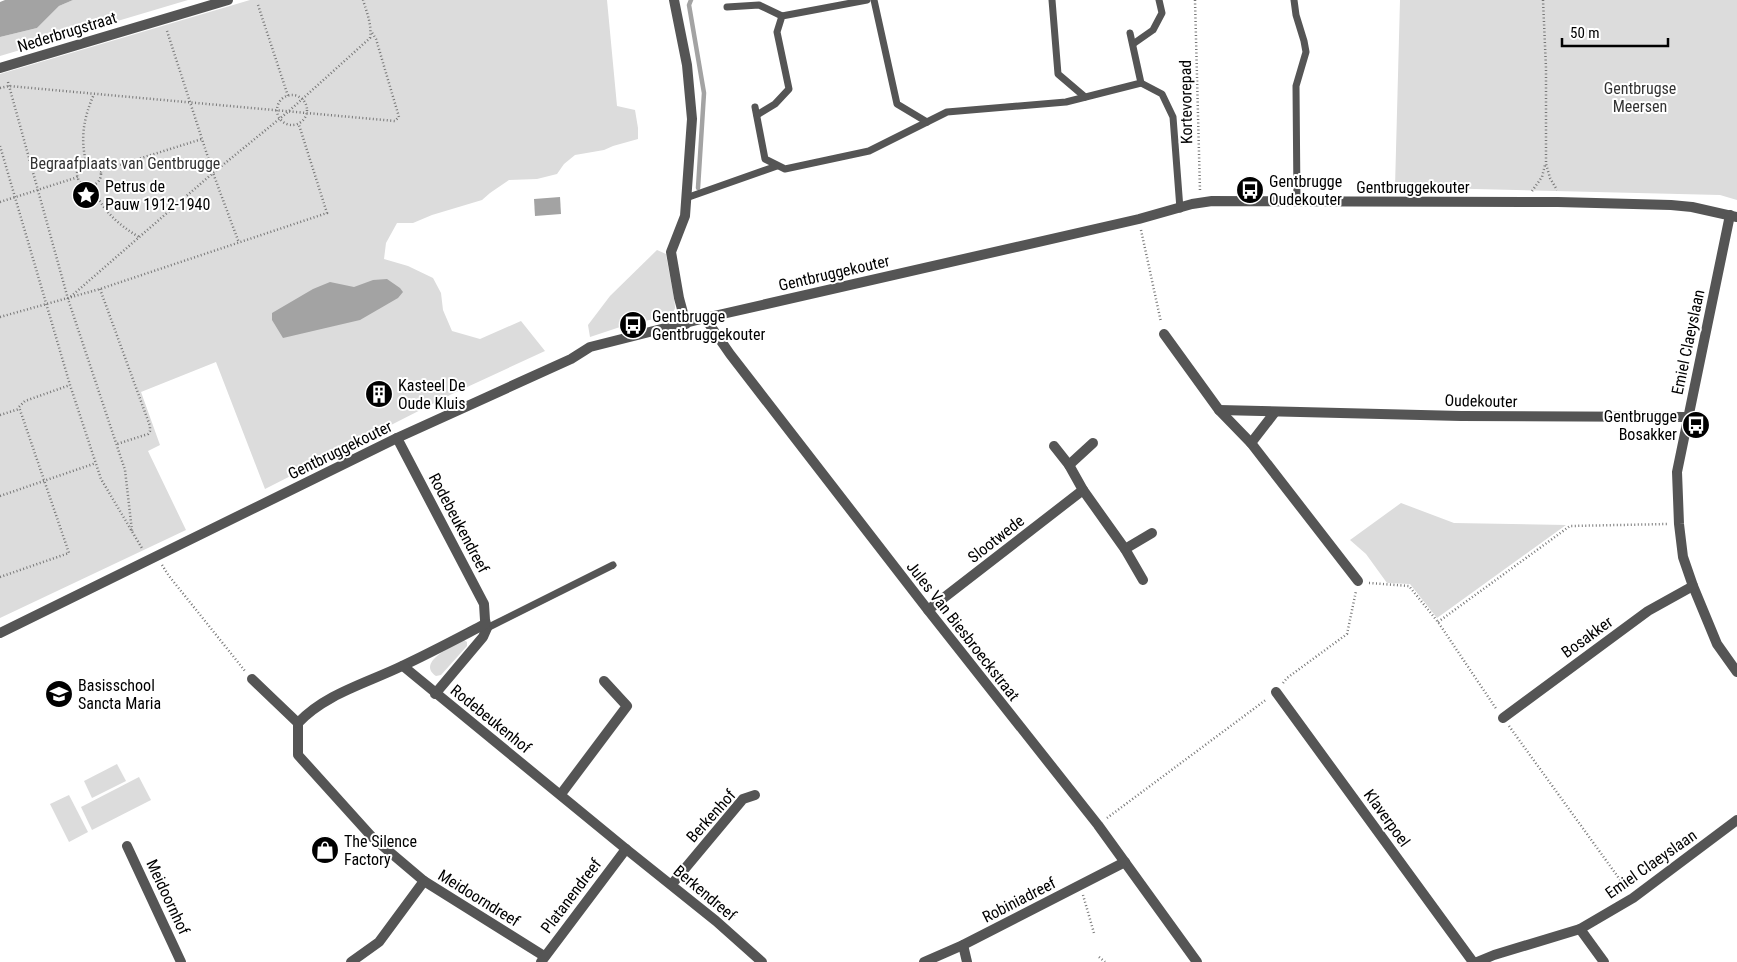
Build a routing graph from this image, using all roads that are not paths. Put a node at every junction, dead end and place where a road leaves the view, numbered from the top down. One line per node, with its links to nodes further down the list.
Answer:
1 (228, 0): 12 (street, Nederbrugstraat)
2 (674, 0): 19 (street)
3 (868, 0): 9 (lane)
4 (874, 0): 17 (lane)
5 (1052, 0): 14 (lane)
6 (1159, 0): 11 (lane)
7 (1294, 0): 20 (lane)
8 (728, 7): 9 (lane)
9 (782, 16): 16 (lane)
10 (1130, 33): 11 (lane)
11 (1133, 44): 13 (lane)
12 (0, 68)
13 (1141, 83): 14 (lane); 21 (lane)
14 (1085, 98): 17 (lane)
15 (755, 106): 16 (lane)
16 (756, 115): 18 (lane)
17 (927, 122): 18 (lane)
18 (777, 166): 19 (lane)
19 (686, 198): 24 (street)
20 (1297, 201): 21 (street, Gentbruggekouter); 22 (street, Gentbruggekouter)
21 (1180, 209): 23 (street, Gentbruggekouter)
22 (1733, 216): 28 (street, Emiel Claeyslaan)
23 (705, 318): 24 (street, Gentbruggekouter); 41 (street, Jules Van Biesbroeckstraat)
24 (686, 324): 29 (street, Gentbruggekouter)
25 (1164, 334): 26 (street)
26 (1219, 410): 27 (street, Oudekouter); 30 (street)
27 (1275, 412): 28 (street, Oudekouter); 30 (street)
28 (1688, 417): 40 (street, Emiel Claeyslaan)
29 (397, 438): 42 (street, Rodebeukendreef); 43 (street, Gentbruggekouter)
30 (1251, 442): 39 (street)
31 (1094, 444): 33 (street)
32 (1054, 446): 33 (street)
33 (1069, 464): 34 (street)
34 (1083, 490): 36 (street); 41 (street, Slootwede)
35 (1152, 533): 36 (street)
36 (1125, 549): 38 (street)
37 (613, 565): 42 (lane)
38 (1144, 580)
39 (1358, 582)
40 (1693, 586): 45 (street, Emiel Claeyslaan); 50 (street, Bosakker)
41 (928, 610): 57 (street, Jules Van Biesbroeckstraat)
42 (486, 626): 44 (street); 49 (street)
43 (0, 633)
44 (403, 666): 49 (street, Rodebeukenhof); 51 (street)
45 (1737, 672)
46 (252, 680): 51 (street)
47 (604, 681): 52 (street)
48 (1276, 692): 69 (street, Klaverpoel)
49 (435, 694): 52 (street, Rodebeukenhof)
50 (1503, 718)
51 (298, 723): 58 (street, Meidoorndreef)
52 (561, 794): 56 (street, Rodebeukenhof)
53 (756, 795): 59 (street, Berkenhof)
54 (1737, 820): 60 (street, Emiel Claeyslaan)
55 (127, 846): 63 (street, Meidoornhof)
56 (626, 849): 59 (street, Berkendreef); 62 (street, Platanendreef)
57 (1125, 862): 61 (street, Robiniadreef); 68 (street, Jules Van Biesbroeckstraat)
58 (424, 881): 62 (street, Meidoorndreef); 64 (street)
59 (672, 884): 65 (street, Berkendreef)
60 (1580, 929): 70 (street, Emiel Claeyslaan); 71 (street)
61 (963, 946): 66 (street, Robiniadreef); 67 (street)
62 (542, 959)
63 (181, 962)
64 (351, 962)
65 (762, 962)
66 (924, 962)
67 (967, 962)
68 (1197, 962)
69 (1472, 962)
70 (1477, 962)
71 (1604, 962)

